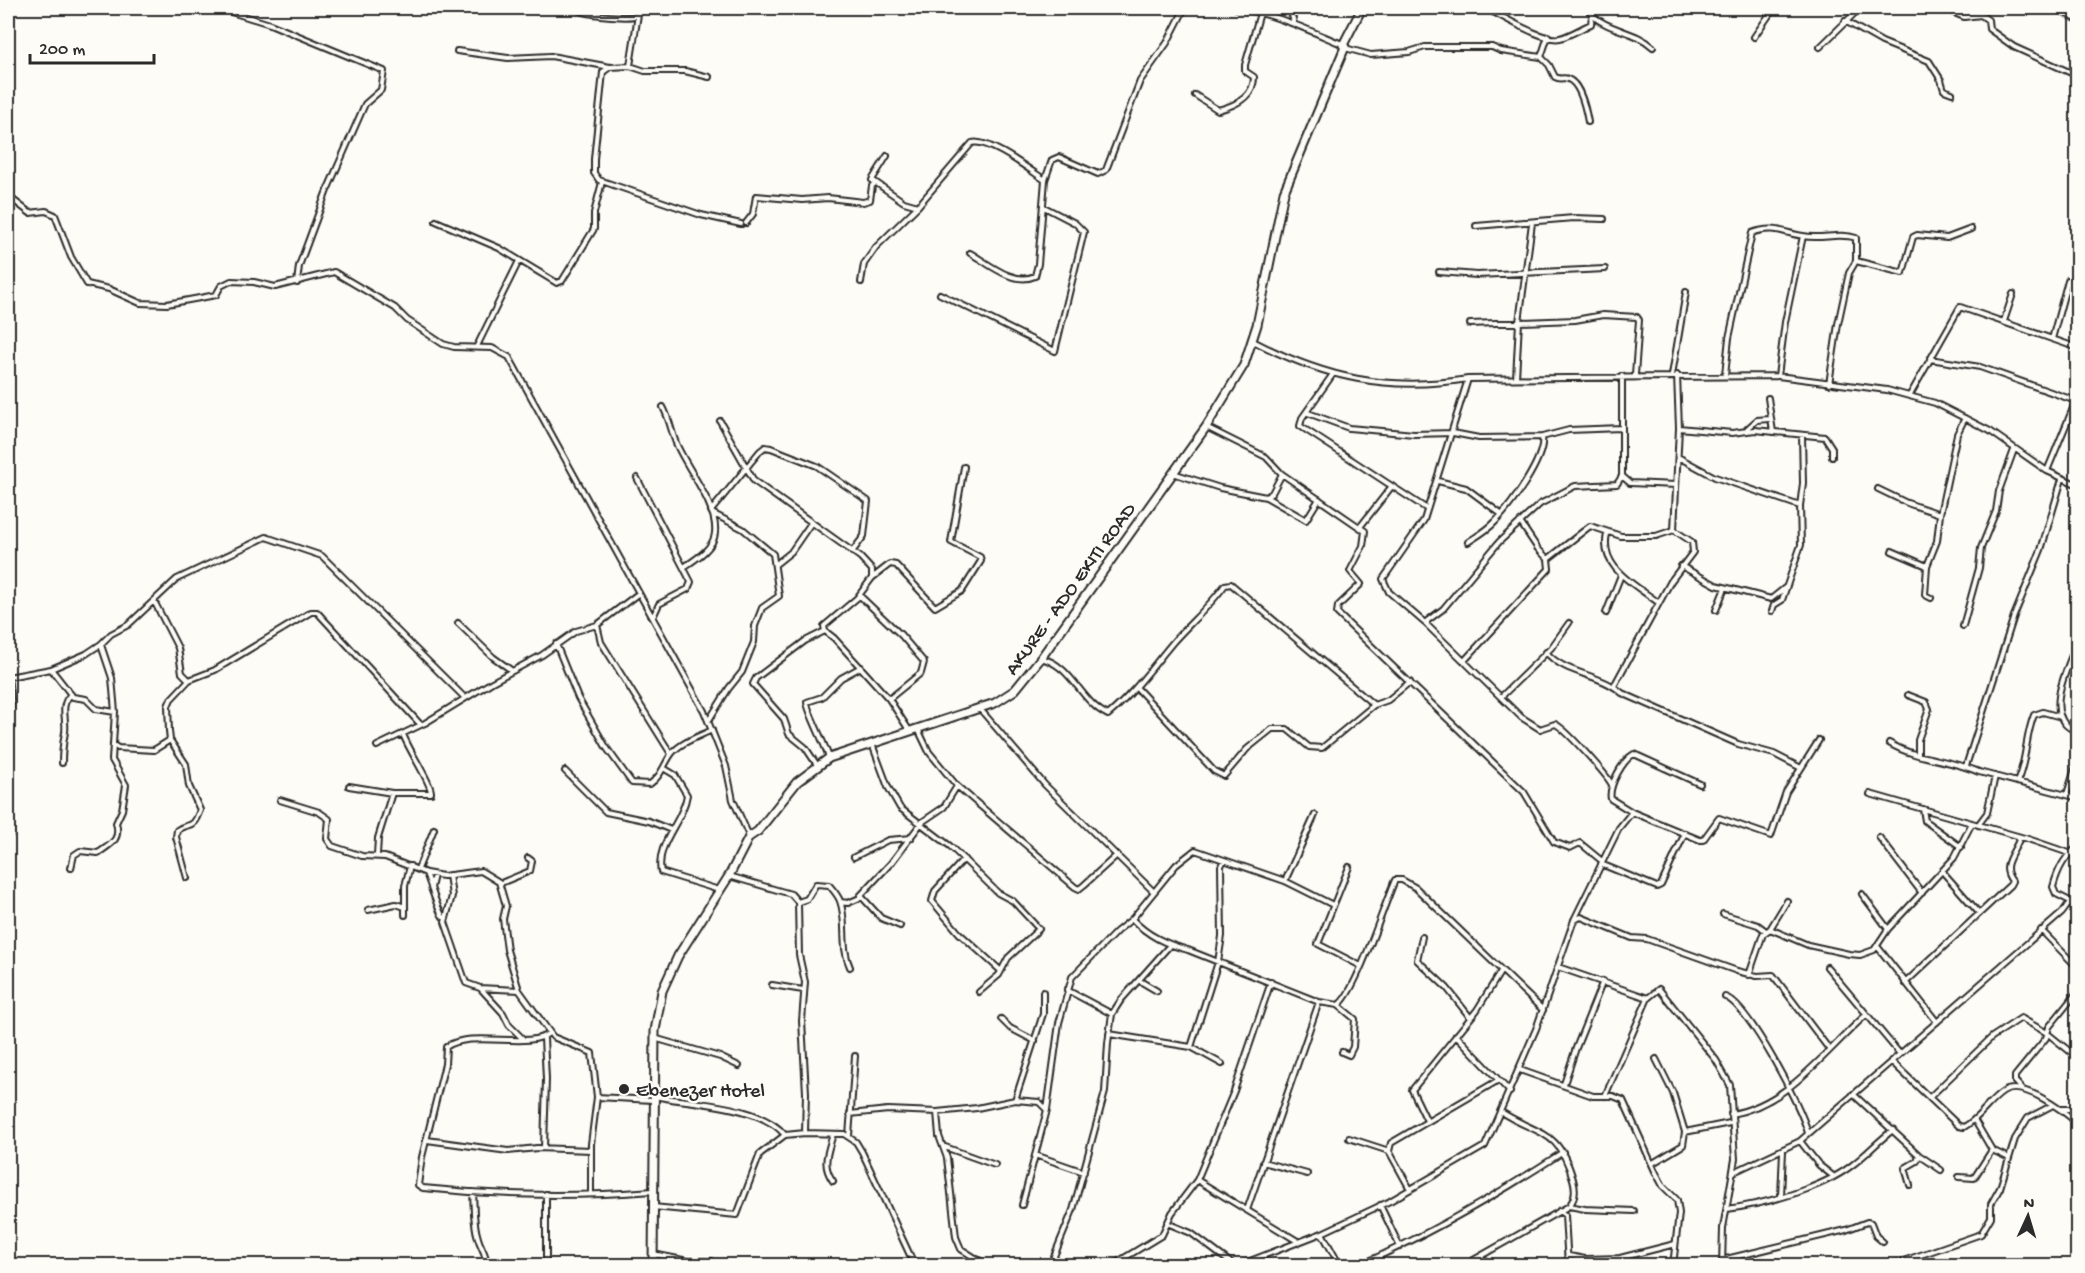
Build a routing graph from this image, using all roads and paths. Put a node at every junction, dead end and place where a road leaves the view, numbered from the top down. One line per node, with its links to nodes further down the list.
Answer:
1 (218, 8): 56 (street)
2 (575, 8): 15 (street)
3 (639, 8): 15 (street)
4 (1185, 8): 37 (street)
5 (1236, 8): 14 (street)
6 (1290, 8): 20 (street)
7 (1362, 8): 24 (main road, AKURE - ADO EKITI ROAD)
8 (1485, 8): 22 (street)
9 (1590, 8): 16 (street)
10 (1774, 8): 23 (street)
11 (1860, 8): 18 (street)
12 (1942, 8): 31 (street)
13 (2056, 8): 17 (street)
14 (1260, 13): 20 (street); 34 (street)
15 (638, 15): 29 (street)
16 (1592, 15): 19 (street); 21 (street)
17 (2078, 20)
18 (1845, 21): 26 (street); 33 (street)
19 (1601, 23): 21 (street); 25 (street)
20 (1295, 24): 24 (street)
21 (1591, 24): 22 (street)
22 (1548, 36): 28 (street)
23 (1754, 37)
24 (1344, 46): 28 (street); 65 (main road, AKURE - ADO EKITI ROAD)
25 (1653, 47)
26 (1820, 47)
27 (457, 51): 30 (street)
28 (1540, 57): 35 (street)
29 (630, 66): 30 (street); 32 (street)
30 (610, 67): 38 (street)
31 (2078, 76)
32 (709, 77)
33 (1952, 93)
34 (1194, 95)
35 (1588, 122)
36 (887, 156): 39 (street)
37 (1045, 180): 41 (street); 42 (street)
38 (602, 182): 39 (street); 50 (street)
39 (875, 183): 41 (street)
40 (8, 196): 56 (street)
41 (918, 206): 57 (street)
42 (1044, 207): 49 (street); 59 (street)
43 (1604, 219): 45 (street)
44 (436, 221): 50 (street)
45 (1532, 223): 46 (street); 54 (street)
46 (1476, 226)
47 (1971, 229): 51 (street)
48 (1803, 236): 51 (street); 72 (street); 73 (street)
49 (970, 253)
50 (519, 261): 66 (street)
51 (1856, 261): 77 (street)
52 (1605, 269): 54 (street)
53 (1439, 272): 54 (street)
54 (1526, 273): 62 (street)
55 (2068, 280): 64 (street)
56 (299, 282): 66 (street)
57 (861, 282)
58 (1686, 292): 71 (street)
59 (940, 294)
60 (2013, 294): 61 (street)
61 (2004, 321): 64 (street); 68 (street)
62 (1519, 322): 63 (street); 70 (street); 75 (street)
63 (1470, 324)
64 (2052, 339): 67 (street)
65 (1252, 341): 69 (street); 86 (main road, AKURE - ADO EKITI ROAD)
66 (477, 346): 134 (street)
67 (2078, 348)
68 (1930, 358): 78 (street); 80 (street)
69 (1333, 374): 76 (street); 82 (street)
70 (1635, 375): 71 (street); 74 (street)
71 (1674, 375): 72 (street); 88 (street)
72 (1725, 375): 73 (street)
73 (1778, 375): 77 (street)
74 (1622, 376): 75 (street); 87 (street)
75 (1516, 378): 76 (street)
76 (1468, 379): 91 (street)
77 (1829, 384): 78 (street)
78 (1910, 394): 83 (street)
79 (1768, 398): 84 (street)
80 (2077, 398): 99 (street)
81 (663, 408): 114 (street)
82 (1308, 413): 91 (street); 108 (street)
83 (1965, 418): 94 (street); 116 (street)
84 (1769, 419): 89 (street); 90 (street)
85 (720, 421): 98 (street)
86 (1206, 427): 100 (main road, AKURE - ADO EKITI ROAD); 101 (street)
87 (1621, 428): 93 (street); 102 (street)
88 (1679, 428): 89 (street); 95 (street)
89 (1746, 429): 90 (street)
90 (1773, 432): 92 (street)
91 (1453, 433): 93 (street); 105 (street)
92 (1802, 435): 96 (street); 112 (street)
93 (1542, 437): 115 (street)
94 (2014, 450): 99 (street); 147 (street)
95 (1678, 457): 106 (street); 112 (street)
96 (1832, 457)
97 (964, 467): 131 (street)
98 (745, 468): 114 (street); 118 (street); 123 (street)
99 (2047, 471): 104 (street)
100 (1173, 473): 110 (street); 153 (main road, AKURE - ADO EKITI ROAD)
101 (1282, 474): 110 (street); 111 (street)
102 (1622, 476): 106 (street); 117 (street)
103 (637, 478): 128 (street)
104 (2062, 479): 107 (street); 194 (street)
105 (1438, 481): 113 (street); 115 (street)
106 (1676, 485): 120 (street)
107 (2078, 485)
108 (1392, 486): 113 (street); 119 (street)
109 (1878, 489): 116 (street)
110 (1266, 497): 111 (street)
111 (1319, 499): 119 (street)
112 (1800, 506): 132 (street)
113 (1427, 509): 146 (street)
114 (712, 512): 126 (street); 128 (street)
115 (1502, 514): 122 (street)
116 (1940, 514): 127 (street)
117 (1520, 522): 125 (street); 146 (street)
118 (811, 523): 123 (street); 126 (street)
119 (1360, 526): 163 (street)
120 (1674, 530): 121 (street); 129 (street)
121 (1607, 534): 125 (street); 130 (street)
122 (1468, 542)
123 (852, 552): 131 (street)
124 (1892, 552): 127 (street)
125 (1548, 559): 154 (street)
126 (776, 564): 175 (street)
127 (1927, 566): 136 (street)
128 (684, 567): 142 (street)
129 (1680, 567): 133 (street); 138 (street)
130 (1621, 575): 138 (street); 141 (street)
131 (872, 578): 135 (street)
132 (1786, 587): 133 (street); 140 (street)
133 (1725, 588): 139 (street)
134 (639, 593): 142 (street); 145 (street)
135 (859, 595): 148 (street); 170 (street)
136 (1931, 598)
137 (154, 601): 150 (street); 162 (street); 169 (street)
138 (1659, 603): 164 (street)
139 (1716, 610)
140 (1772, 611)
141 (1606, 613)
142 (653, 619): 175 (street)
143 (458, 622): 158 (street)
144 (1569, 623): 152 (street)
145 (597, 625): 151 (street); 188 (street)
146 (1427, 625): 154 (street)
147 (1963, 626)
148 (825, 631): 156 (street); 193 (street)
149 (2078, 639): 155 (street)
150 (101, 644): 157 (street); 173 (street)
151 (556, 644): 158 (street); 196 (street)
152 (1546, 652): 164 (street); 168 (street)
153 (1041, 658): 165 (street); 172 (main road, AKURE - ADO EKITI ROAD)
154 (1464, 661): 168 (street)
155 (2072, 662): 159 (street); 160 (street)
156 (861, 667): 170 (street); 190 (street)
157 (51, 669): 161 (street); 166 (street)
158 (512, 670): 169 (street)
159 (2068, 672): 160 (street); 174 (street)
160 (2078, 672)
161 (8, 677): 186 (street)
162 (189, 680): 176 (street); 181 (street)
163 (1410, 682): 171 (street); 233 (street)
164 (1614, 686): 195 (street)
165 (1137, 688): 171 (street); 171 (street)
166 (71, 694): 173 (street); 192 (street)
167 (1908, 694): 189 (street)
168 (1502, 696): 201 (street)
169 (465, 698): 176 (street)
170 (889, 699): 178 (street)
171 (1374, 705)
172 (980, 708): 178 (main road, AKURE - ADO EKITI ROAD); 228 (street)
173 (115, 712): 185 (street)
174 (2061, 717): 179 (street); 199 (street)
175 (708, 721): 177 (street)
176 (420, 724): 180 (street)
177 (712, 730): 188 (street); 219 (street)
178 (914, 730): 183 (main road, AKURE - ADO EKITI ROAD); 203 (street)
179 (2078, 733)
180 (403, 734): 187 (street); 204 (street)
181 (170, 740): 185 (street); 244 (street)
182 (1819, 740): 195 (street)
183 (872, 743): 190 (main road, AKURE - ADO EKITI ROAD); 213 (street)
184 (1889, 743): 189 (street)
185 (112, 744): 236 (street)
186 (8, 745)
187 (378, 746)
188 (671, 754): 196 (street)
189 (1918, 755): 194 (street)
190 (830, 758): 193 (main road, AKURE - ADO EKITI ROAD)
191 (2078, 759): 206 (street)
192 (62, 763)
193 (817, 765): 219 (main road, AKURE - ADO EKITI ROAD)
194 (1966, 766): 198 (street)
195 (1801, 768): 218 (street)
196 (665, 769): 217 (street)
197 (565, 771): 217 (street)
198 (1995, 776): 199 (street); 215 (street)
199 (2017, 782): 206 (street)
200 (1700, 784): 201 (street)
201 (1612, 785): 211 (street)
202 (349, 786): 204 (street)
203 (957, 786): 213 (street); 228 (street)
204 (392, 792): 227 (street)
205 (1870, 794): 210 (street)
206 (2067, 794): 207 (street)
207 (2078, 798)
208 (280, 800): 227 (street)
209 (8, 805): 223 (street)
210 (1923, 809): 214 (street); 224 (street)
211 (1632, 812): 218 (street); 233 (street)
212 (1315, 815): 245 (street)
213 (922, 822): 222 (street); 231 (street)
214 (1972, 823): 215 (street); 224 (street)
215 (1977, 825): 221 (street)
216 (434, 829): 237 (street)
217 (671, 830): 248 (street)
218 (1685, 833): 233 (street)
219 (749, 837): 242 (main road, AKURE - ADO EKITI ROAD)
220 (1879, 837): 252 (street)
221 (2020, 837): 226 (street); 262 (street)
222 (911, 838): 229 (street); 253 (street)
223 (8, 839)
224 (1961, 847): 238 (street)
225 (2078, 847): 226 (street)
226 (2068, 853): 257 (street)
227 (377, 855): 234 (street)
228 (1117, 855): 250 (street)
229 (854, 857)
230 (528, 858): 246 (street)
231 (964, 859): 281 (street); 281 (street)
232 (1224, 860): 245 (street); 250 (street); 275 (street)
233 (1602, 863): 266 (street)
234 (410, 866): 237 (street); 260 (street)
235 (1349, 867): 258 (street)
236 (71, 868)
237 (418, 869): 239 (street)
238 (1942, 871): 252 (street); 262 (street)
239 (426, 873): 240 (street); 247 (street)
240 (434, 875): 241 (street); 247 (street)
241 (449, 875): 246 (street); 267 (street)
242 (729, 876): 248 (main road, AKURE - ADO EKITI ROAD); 255 (street)
243 (8, 878): 249 (street)
244 (187, 878)
245 (1285, 881): 258 (street)
246 (501, 883): 290 (street)
247 (431, 888): 267 (street)
248 (720, 890): 312 (main road, AKURE - ADO EKITI ROAD)
249 (9, 892)
250 (1154, 892): 265 (street)
251 (1862, 894): 269 (street)
252 (1922, 894): 269 (street)
253 (860, 896): 256 (street); 268 (street)
254 (1787, 901): 270 (street)
255 (798, 902): 256 (street); 291 (street)
256 (841, 902): 278 (street)
257 (2070, 902): 259 (street); 271 (street)
258 (1331, 904): 276 (street)
259 (2078, 905)
260 (405, 907): 261 (street); 264 (street)
261 (368, 910)
262 (1979, 913): 287 (street)
263 (1723, 914): 270 (street)
264 (405, 915)
265 (1132, 919): 273 (street); 292 (street)
266 (1574, 920): 277 (street); 283 (street)
267 (445, 922): 289 (street)
268 (900, 926)
269 (1888, 929): 274 (street)
270 (1768, 930): 274 (street); 283 (street)
271 (2041, 930): 280 (street); 306 (street)
272 (1422, 937): 304 (street)
273 (1170, 945): 275 (street); 284 (street)
274 (1877, 946): 287 (street)
275 (1218, 962): 286 (street); 315 (street)
276 (1361, 966): 282 (street); 300 (street)
277 (1558, 966): 285 (street); 301 (street)
278 (850, 967)
279 (1827, 967): 303 (street)
280 (2078, 968)
281 (1000, 970): 295 (street)
282 (1501, 972): 301 (street); 304 (street)
283 (1749, 975): 316 (street)
284 (1140, 981): 293 (street); 302 (street)
285 (1603, 981): 298 (street); 327 (street)
286 (1271, 982): 299 (street); 382 (street)
287 (1905, 983): 306 (street)
288 (772, 985): 291 (street)
289 (480, 988): 290 (street); 313 (street)
290 (519, 990): 307 (street)
291 (803, 990): 355 (street)
292 (1067, 990): 302 (street); 338 (street)
293 (1157, 991)
294 (2078, 991): 308 (street)
295 (979, 992)
296 (1043, 992): 314 (street)
297 (1725, 997): 328 (street)
298 (1648, 998): 329 (street); 348 (street)
299 (1319, 1002): 300 (street); 373 (street)
300 (1338, 1005): 317 (street)
301 (1542, 1010): 325 (street)
302 (1113, 1014): 309 (street)
303 (1866, 1015): 316 (street); 318 (street)
304 (1469, 1016): 310 (street)
305 (1001, 1019): 314 (street)
306 (1937, 1022): 318 (street)
307 (549, 1033): 311 (street); 333 (street)
308 (2047, 1033): 320 (street); 330 (street); 336 (street)
309 (1109, 1034): 315 (street); 377 (street)
310 (1456, 1035): 326 (street); 349 (street)
311 (544, 1038): 313 (street); 364 (street)
312 (654, 1038): 324 (street); 337 (main road, AKURE - ADO EKITI ROAD)
313 (523, 1039): 361 (street)
314 (1036, 1041): 339 (street)
315 (1191, 1047): 323 (street)
316 (1829, 1049): 328 (street)
317 (1342, 1052)
318 (1900, 1054): 322 (street)
319 (855, 1056): 347 (street)
320 (2078, 1058)
321 (1656, 1059): 354 (street)
322 (1891, 1061): 332 (street); 336 (street)
323 (1222, 1064)
324 (739, 1066)
325 (1520, 1070): 327 (street); 331 (street)
326 (1497, 1081): 331 (street); 349 (street)
327 (1564, 1084): 334 (street)
328 (1790, 1086): 348 (street); 357 (street)
329 (1608, 1088): 334 (street); 335 (street)
330 (2024, 1090): 341 (street); 350 (street)
331 (1510, 1092): 346 (street)
332 (1853, 1094): 353 (street); 357 (street)
333 (597, 1096): 337 (street); 365 (street)
334 (1605, 1096): 335 (street)
335 (1613, 1096): 374 (street)
336 (1930, 1097): 350 (street)
337 (653, 1098): 358 (street); 386 (main road, AKURE - ADO EKITI ROAD)
338 (1048, 1098): 340 (street); 344 (street)
339 (1015, 1100): 340 (street); 345 (street)
340 (1039, 1102): 344 (street)
341 (2053, 1104): 342 (street); 372 (street)
342 (2060, 1109): 343 (street); 352 (street)
343 (2078, 1109)
344 (1047, 1110): 370 (street)
345 (937, 1112): 347 (street); 363 (street)
346 (1501, 1112): 369 (street); 385 (street)
347 (850, 1114): 359 (street)
348 (1731, 1114): 351 (street)
349 (1427, 1121): 367 (street)
350 (1975, 1121): 366 (street)
351 (1731, 1123): 354 (street); 378 (street)
352 (2078, 1124)
353 (1893, 1130): 371 (street); 380 (street)
354 (1685, 1132): 374 (street)
355 (805, 1133): 356 (street); 358 (street)
356 (833, 1134): 359 (street); 383 (street)
357 (1808, 1134): 362 (street)
358 (785, 1135): 394 (street)
359 (849, 1136): 415 (street)
360 (1349, 1138): 367 (street)
361 (427, 1140): 364 (street); 387 (street)
362 (1800, 1141): 368 (street); 380 (street)
363 (945, 1147): 375 (street); 416 (street)
364 (544, 1148): 365 (street)
365 (591, 1150): 389 (street)
366 (1992, 1150): 372 (street); 381 (street)
367 (1389, 1151): 385 (street)
368 (1783, 1151): 378 (street); 390 (street)
369 (1563, 1152): 393 (street); 404 (street)
370 (1035, 1155): 377 (street); 391 (street)
371 (1919, 1155): 376 (street); 384 (street)
372 (2008, 1158): 427 (street)
373 (1263, 1162): 379 (street); 396 (street)
374 (1653, 1163): 403 (street)
375 (996, 1165)
376 (1941, 1170)
377 (1084, 1172): 408 (street)
378 (1734, 1172): 395 (street)
379 (1307, 1173)
380 (1833, 1176): 390 (street)
381 (1959, 1177)
382 (1197, 1180): 396 (street); 399 (street)
383 (833, 1181)
384 (1910, 1185)
385 (1410, 1189): 392 (street)
386 (653, 1191): 389 (street); 394 (main road, AKURE - ADO EKITI ROAD)
387 (473, 1192): 388 (street); 412 (street)
388 (546, 1194): 389 (street); 413 (street)
389 (591, 1194)
390 (1781, 1196): 395 (street)
391 (1022, 1205)
392 (1380, 1205): 400 (street); 404 (street)
393 (1569, 1206): 397 (street); 398 (street)
394 (652, 1207): 405 (main road, AKURE - ADO EKITI ROAD)
395 (1727, 1209): 411 (street)
396 (1247, 1210): 401 (street)
397 (1559, 1211): 406 (street); 423 (street)
398 (1634, 1211)
399 (1167, 1223): 419 (street); 420 (street)
400 (1322, 1233): 401 (street); 421 (street)
401 (1299, 1242): 420 (street)
402 (1883, 1242): 411 (street)
403 (1675, 1244): 407 (street); 426 (street)
404 (1400, 1247): 422 (street)
405 (653, 1254): 410 (street); 414 (main road, AKURE - ADO EKITI ROAD)
406 (1569, 1256): 407 (street); 424 (street)
407 (1620, 1258): 425 (street)
408 (1053, 1259): 417 (street); 418 (street)
409 (712, 1261): 410 (street)
410 (690, 1263)
411 (1722, 1263)
412 (486, 1266)
413 (546, 1266)
414 (653, 1266)
415 (915, 1266)
416 (988, 1266)
417 (1050, 1266)
418 (1066, 1266)
419 (1111, 1266)
420 (1236, 1266)
421 (1340, 1266)
422 (1358, 1266)
423 (1463, 1266)
424 (1568, 1266)
425 (1619, 1266)
426 (1672, 1266)
427 (1889, 1266)

